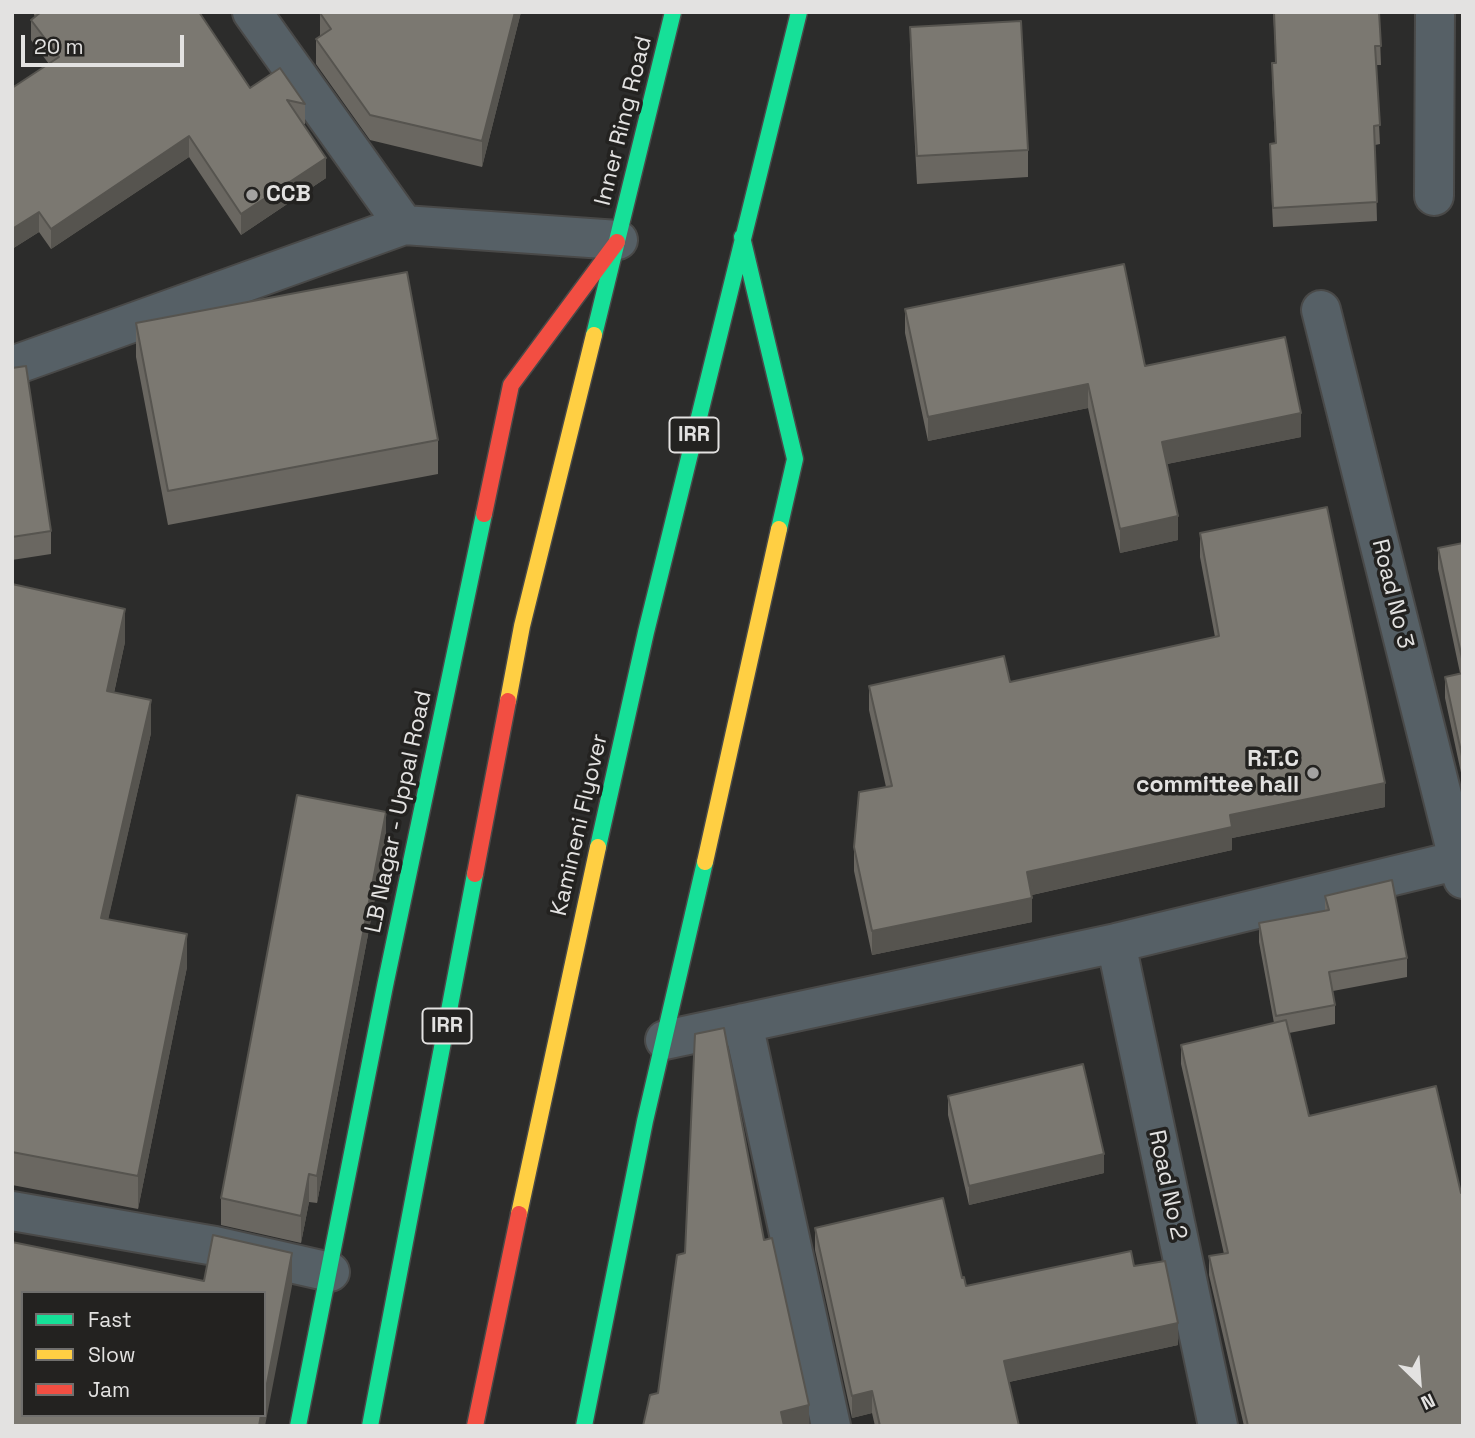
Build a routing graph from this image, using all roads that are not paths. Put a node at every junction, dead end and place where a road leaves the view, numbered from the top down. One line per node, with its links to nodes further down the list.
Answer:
1 (252, 12): 6 (street)
2 (673, 12): 8 (main road, Inner Ring Road / IRR)
3 (799, 12): 7 (main road, IRR)
4 (1435, 12): 5 (street)
5 (1434, 196)
6 (404, 225): 8 (street); 10 (street)
7 (741, 237): 14 (main road); 19 (main road, Kamineni Flyover / IRR)
8 (618, 240): 16 (main road, LB Nagar - Uppal Road); 18 (main road, IRR)
9 (1321, 310): 11 (street, Road No 3)
10 (12, 366)
11 (1462, 866): 12 (street)
12 (1116, 943): 13 (street); 22 (street, Road No 2)
13 (743, 1023): 14 (street); 21 (street)
14 (665, 1040): 20 (main road)
15 (12, 1211): 16 (street)
16 (330, 1272): 17 (main road, LB Nagar - Uppal Road)
17 (298, 1426)
18 (370, 1426)
19 (475, 1426)
20 (584, 1426)
21 (831, 1426)
22 (1218, 1426)

